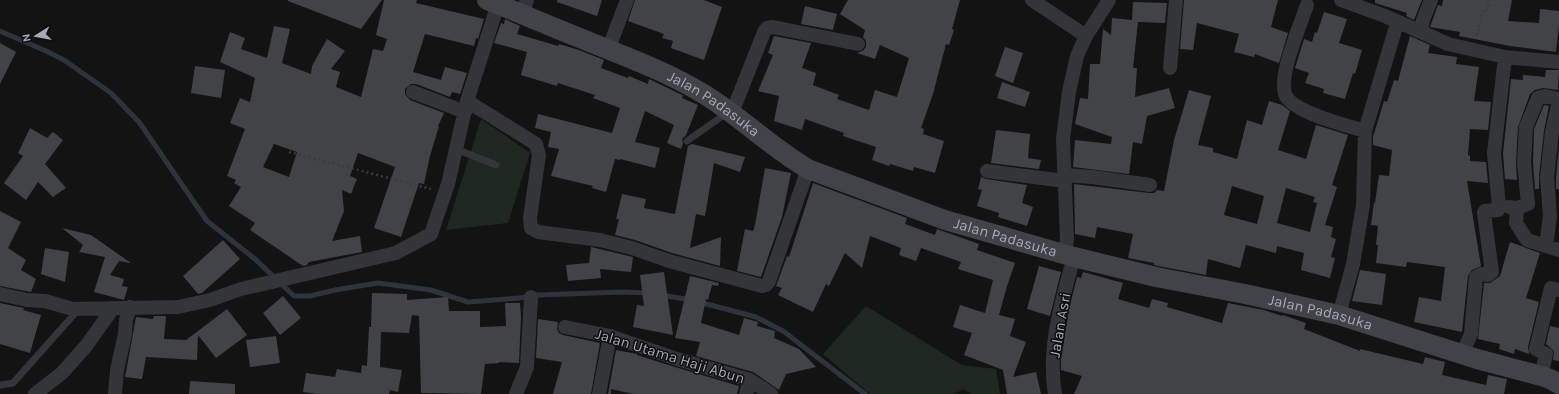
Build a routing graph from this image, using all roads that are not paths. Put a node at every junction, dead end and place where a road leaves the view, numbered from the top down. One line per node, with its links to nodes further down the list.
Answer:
1 (627, 0): 14 (street)
2 (1032, 0): 12 (street)
3 (1109, 0): 12 (street, Jalan Asri)
4 (1176, 0): 17 (street)
5 (1341, 0): 11 (street)
6 (1431, 0): 11 (street)
7 (492, 2): 9 (street, Jalan Padasuka); 20 (street)
8 (1307, 5): 22 (street)
9 (524, 8): 14 (street, Jalan Padasuka)
10 (1395, 30): 22 (street)
11 (1421, 31): 15 (street)
12 (1086, 36): 28 (street, Jalan Asri)
13 (858, 44): 21 (street)
14 (608, 50): 21 (street, Jalan Padasuka)
15 (1505, 57): 16 (street); 30 (street)
16 (1559, 62)
17 (1170, 68)
18 (413, 92): 20 (street)
19 (1559, 100): 31 (street); 32 (street)
20 (466, 106): 24 (street); 26 (street)
21 (730, 112): 23 (lane); 26 (street, Jalan Padasuka)
22 (1365, 131): 40 (street)
23 (687, 141)
24 (456, 149): 25 (lane); 37 (street)
25 (496, 165)
26 (808, 169): 33 (street, Jalan Padasuka)
27 (987, 171): 28 (street)
28 (1065, 178): 29 (street); 33 (street, Jalan Asri)
29 (1150, 185)
30 (1499, 207): 31 (street); 43 (street)
31 (1517, 208): 32 (street)
32 (1553, 248)
33 (1069, 256): 40 (street, Jalan Padasuka); 54 (street, Jalan Asri)
34 (1559, 290): 44 (street)
35 (0, 294): 38 (street)
36 (532, 297): 50 (street)
37 (130, 307): 39 (street); 49 (street)
38 (80, 308): 39 (street); 47 (lane)
39 (112, 308): 48 (street)
40 (1339, 315): 43 (street, Jalan Padasuka)
41 (565, 327): 42 (street, Jalan Utama Haji Abun)
42 (610, 336): 45 (street, Jalan Utama Haji Abun); 51 (street)
43 (1462, 354): 44 (street, Jalan Padasuka)
44 (1541, 376): 46 (street, Jalan Padasuka)
45 (750, 380): 52 (street); 53 (street, Jalan Utama Haji Abun)
46 (1559, 384)
47 (0, 385)
48 (35, 394)
49 (115, 394)
50 (516, 394)
51 (598, 394)
52 (746, 394)
53 (771, 394)
54 (1055, 394)

